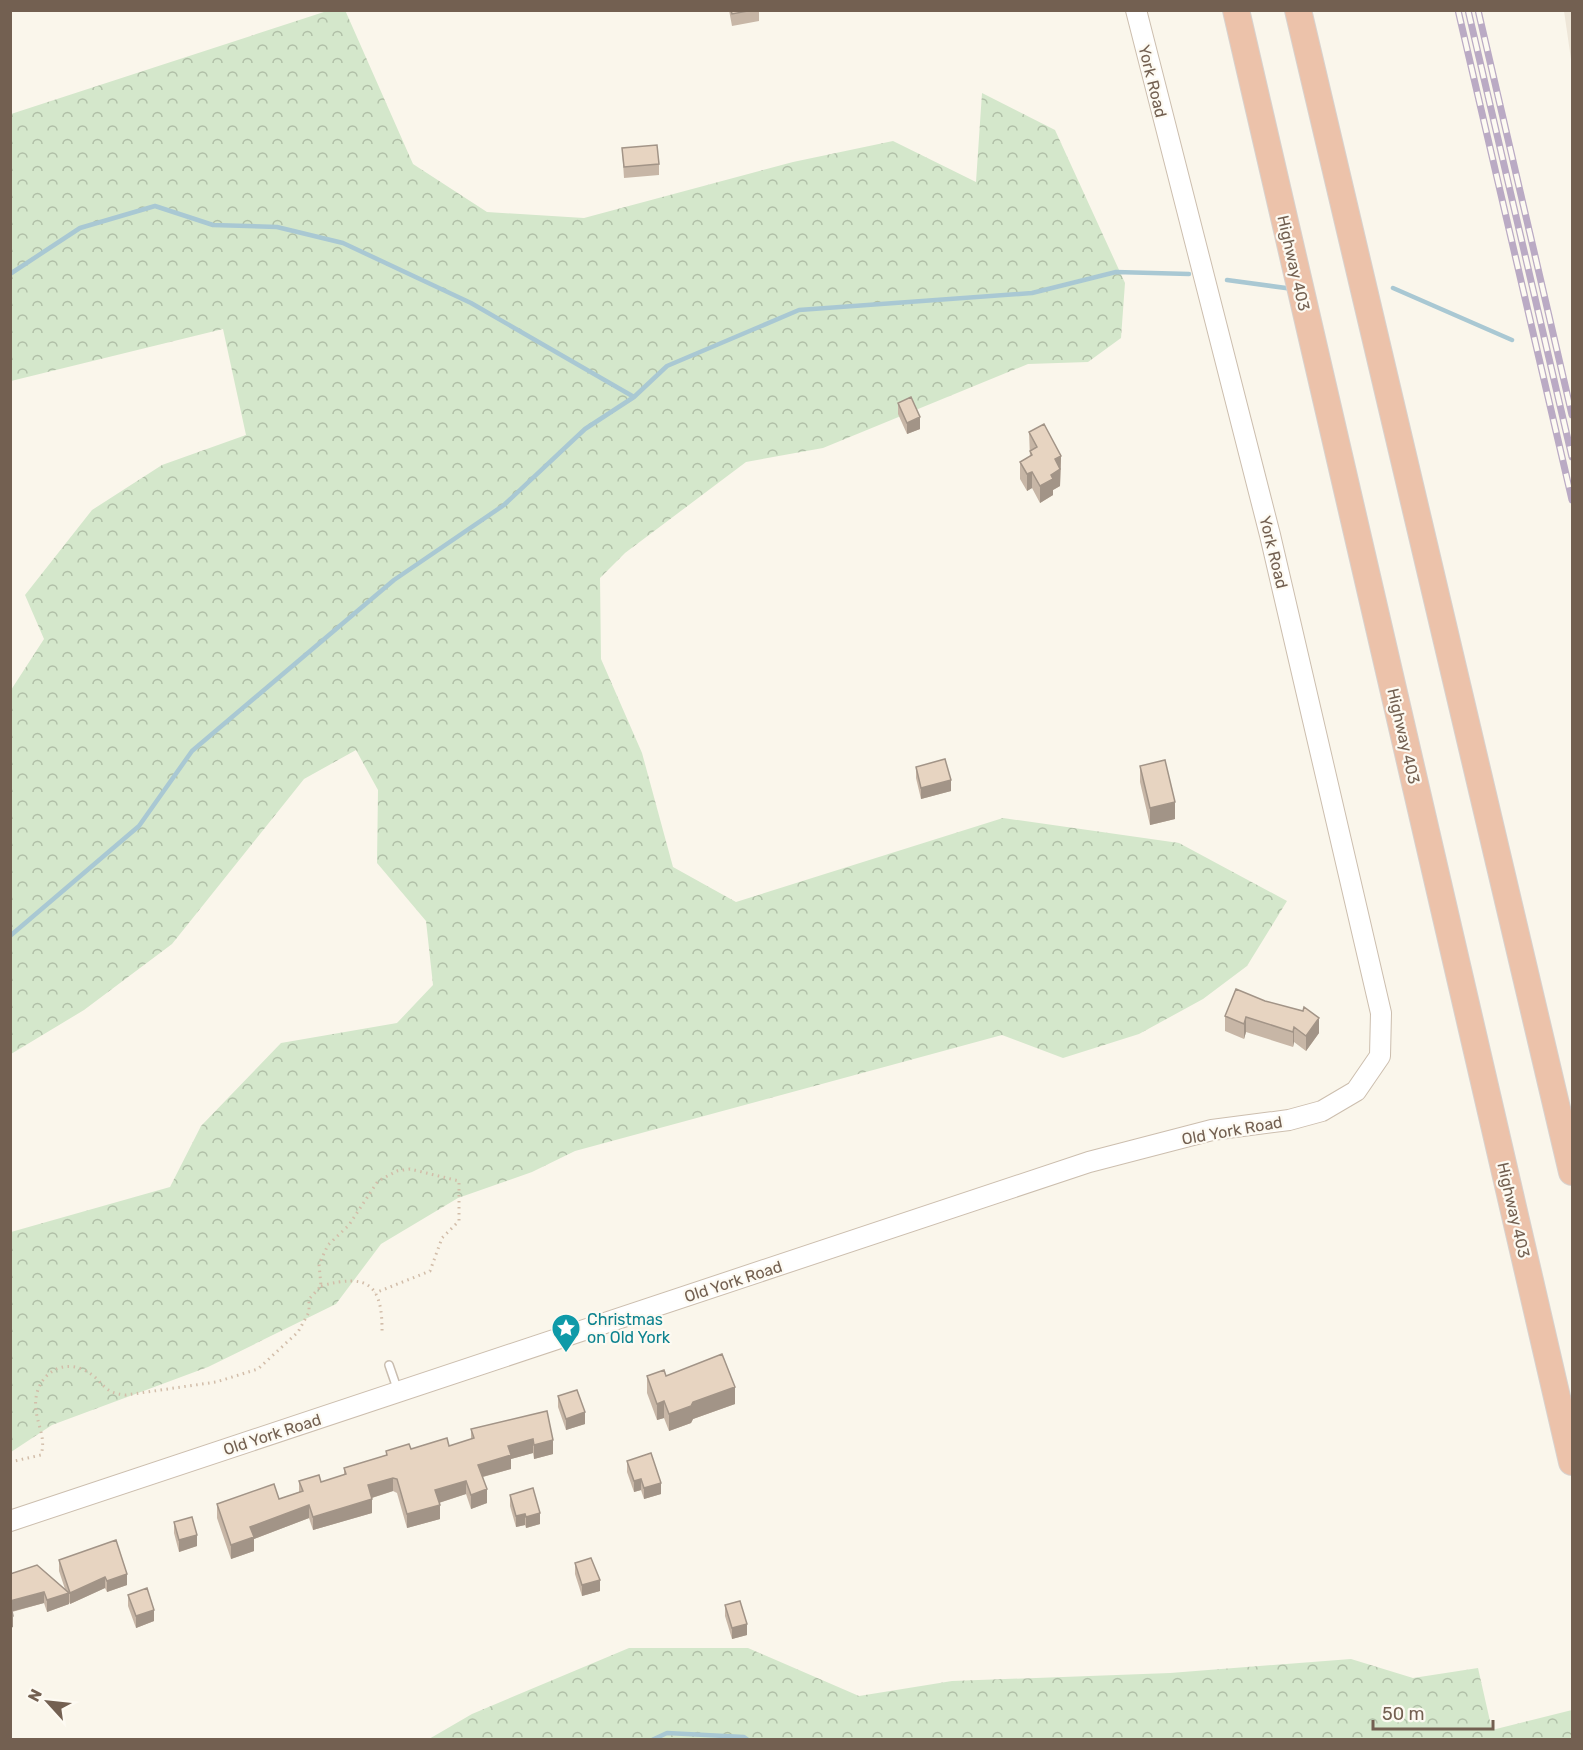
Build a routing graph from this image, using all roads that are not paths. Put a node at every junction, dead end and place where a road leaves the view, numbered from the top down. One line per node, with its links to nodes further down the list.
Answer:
1 (1136, 10): 4 (street, York Road)
2 (1236, 10): 8 (highway, Highway 403)
3 (1298, 10): 5 (highway)
4 (1356, 1091): 7 (street, Old York Road)
5 (1572, 1172)
6 (389, 1365): 7 (lane)
7 (399, 1392): 9 (street, Old York Road)
8 (1572, 1462)
9 (10, 1521)

